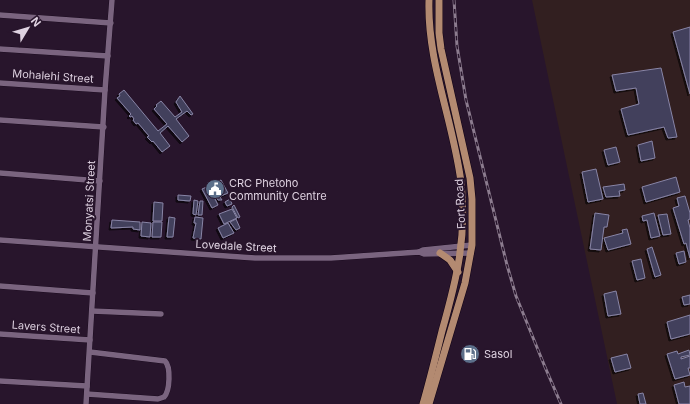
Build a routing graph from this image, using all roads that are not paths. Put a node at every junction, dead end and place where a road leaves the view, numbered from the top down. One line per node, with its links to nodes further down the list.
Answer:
1 (112, 0): 5 (street, Monyatsi Street)
2 (429, 0): 17 (main road, Fort Road)
3 (439, 0): 15 (main road, Fort Road)
4 (0, 15): 5 (street)
5 (110, 23): 7 (street, Monyatsi Street)
6 (0, 49): 7 (street)
7 (108, 56): 9 (street, Monyatsi Street)
8 (0, 83): 9 (street, Mohalehi Street)
9 (105, 90): 11 (street, Monyatsi Street)
10 (0, 120): 11 (street)
11 (104, 127): 13 (street, Monyatsi Street)
12 (0, 173): 13 (street)
13 (100, 181): 16 (street, Monyatsi Street)
14 (0, 240): 16 (street, Lovedale Street)
15 (472, 245): 17 (street); 20 (main road, Fort Road)
16 (96, 247): 18 (street, Lovedale Street); 23 (street, Monyatsi Street)
17 (461, 249): 18 (street); 19 (street, Lovedale Street); 20 (street, Lovedale Street); 21 (main road, Fort Road)
18 (419, 252): 19 (street, Lovedale Street)
19 (440, 253): 21 (main road)
20 (471, 253): 34 (main road, Fort Road)
21 (458, 272): 33 (main road, Fort Road)
22 (0, 286): 23 (street)
23 (93, 293): 24 (street, Monyatsi Street)
24 (92, 311): 25 (street); 27 (street, Monyatsi Street)
25 (161, 314)
26 (0, 334): 27 (street, Lavers Street)
27 (90, 340): 28 (street, Monyatsi Street)
28 (90, 352): 30 (street, Monyatsi Street); 31 (street)
29 (0, 381): 30 (street)
30 (87, 386): 31 (street, Monyatsi Street)
31 (87, 394): 32 (street, Monyatsi Street)
32 (86, 404)
33 (423, 404)
34 (429, 404)

